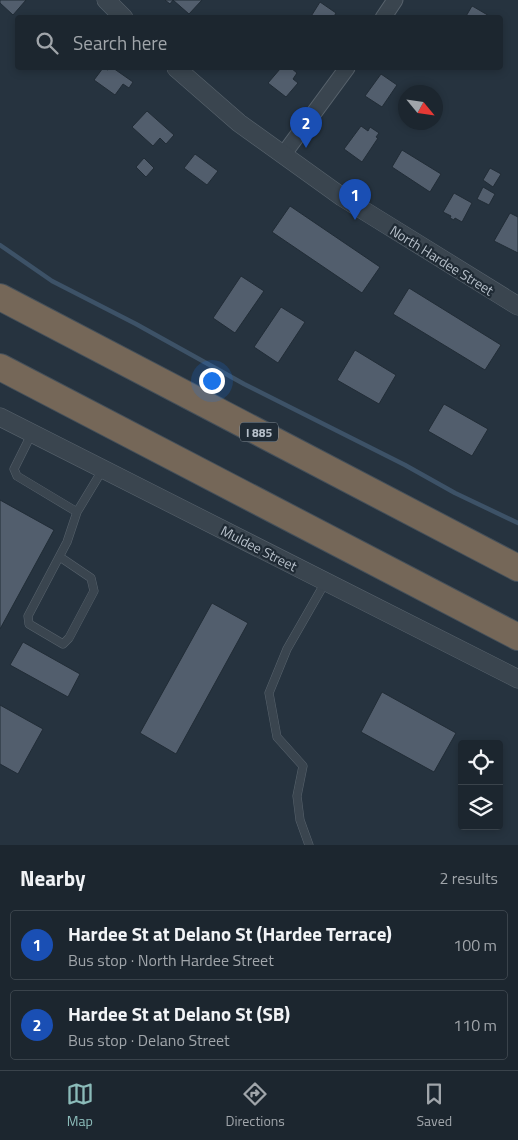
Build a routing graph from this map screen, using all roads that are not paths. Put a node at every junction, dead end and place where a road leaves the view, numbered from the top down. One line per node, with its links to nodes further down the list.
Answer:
1 (106, 0): 3 (street)
2 (395, 0): 4 (street)
3 (121, 15)
4 (385, 15)
5 (178, 70): 7 (street, North Hardee Street)
6 (346, 70): 7 (street)
7 (283, 155): 9 (street, North Hardee Street)
8 (0, 297): 16 (highway, I 885)
9 (518, 306)
10 (0, 367): 18 (highway)
11 (0, 417): 12 (street, Muldee Street)
12 (32, 433): 13 (street, Muldee Street); 14 (lane)
13 (103, 469): 14 (lane); 17 (street, Muldee Street)
14 (77, 512): 15 (lane)
15 (60, 557): 15 (lane)
16 (518, 568)
17 (326, 581): 19 (street, Muldee Street); 20 (lane)
18 (518, 637)
19 (518, 679)
20 (309, 845)

